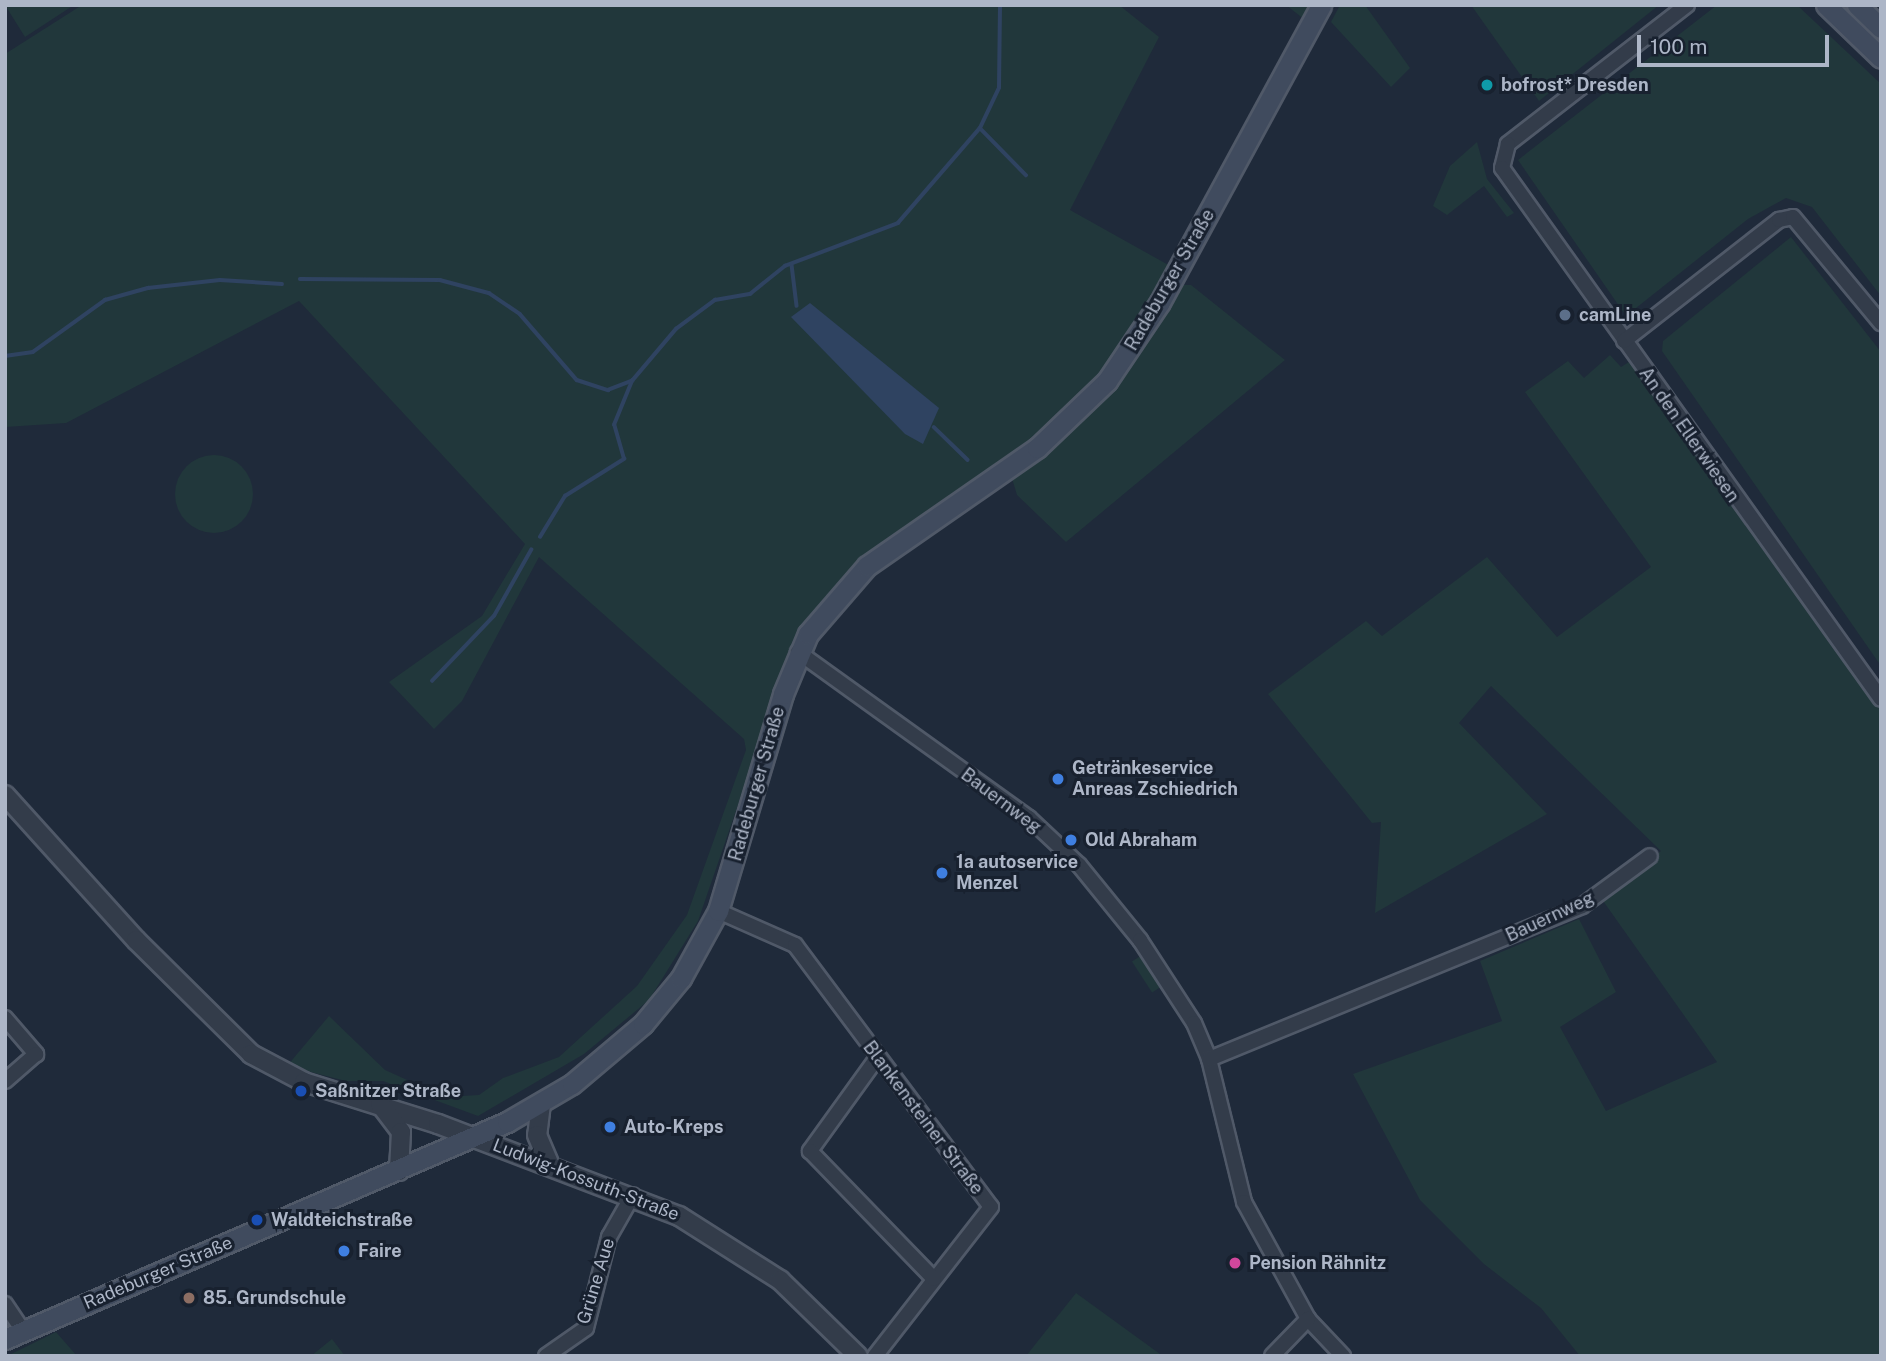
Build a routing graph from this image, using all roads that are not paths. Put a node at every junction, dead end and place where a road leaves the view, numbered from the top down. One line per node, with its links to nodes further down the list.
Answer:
1 (1321, 5): 9 (main road, Radeburger Straße)
2 (1686, 5): 8 (street, An den Ellerwiesen)
3 (1826, 5): 6 (main road)
4 (1857, 5): 5 (main road)
5 (1881, 28)
6 (1881, 58)
7 (1881, 323): 8 (street)
8 (1624, 341): 10 (street, An den Ellerwiesen)
9 (798, 652): 13 (main road, Radeburger Straße); 16 (street, Bauernweg)
10 (1881, 699)
11 (5, 795): 18 (street)
12 (1650, 856): 16 (street, Bauernweg)
13 (718, 911): 15 (street, Blankensteiner Straße); 19 (main road, Radeburger Straße)
14 (5, 1018): 17 (street)
15 (877, 1058): 24 (street, Blankensteiner Straße); 24 (street)
16 (1209, 1059): 26 (street, Bauernweg)
17 (5, 1082)
18 (380, 1104): 20 (street); 22 (street)
19 (541, 1104): 20 (main road, Radeburger Straße); 21 (street)
20 (475, 1137): 21 (street, Ludwig-Kossuth-Straße); 22 (main road, Radeburger Straße)
21 (549, 1163): 23 (street, Ludwig-Kossuth-Straße)
22 (399, 1171): 27 (main road, Radeburger Straße)
23 (633, 1195): 28 (street, Grüne Aue); 29 (street, Ludwig-Kossuth-Straße)
24 (934, 1279): 30 (street, Blankensteiner Straße)
25 (5, 1304): 27 (street)
26 (1307, 1319): 31 (street); 32 (street, Bauernweg)
27 (14, 1335)
28 (546, 1356)
29 (858, 1356)
30 (875, 1356)
31 (1272, 1356)
32 (1343, 1356)

